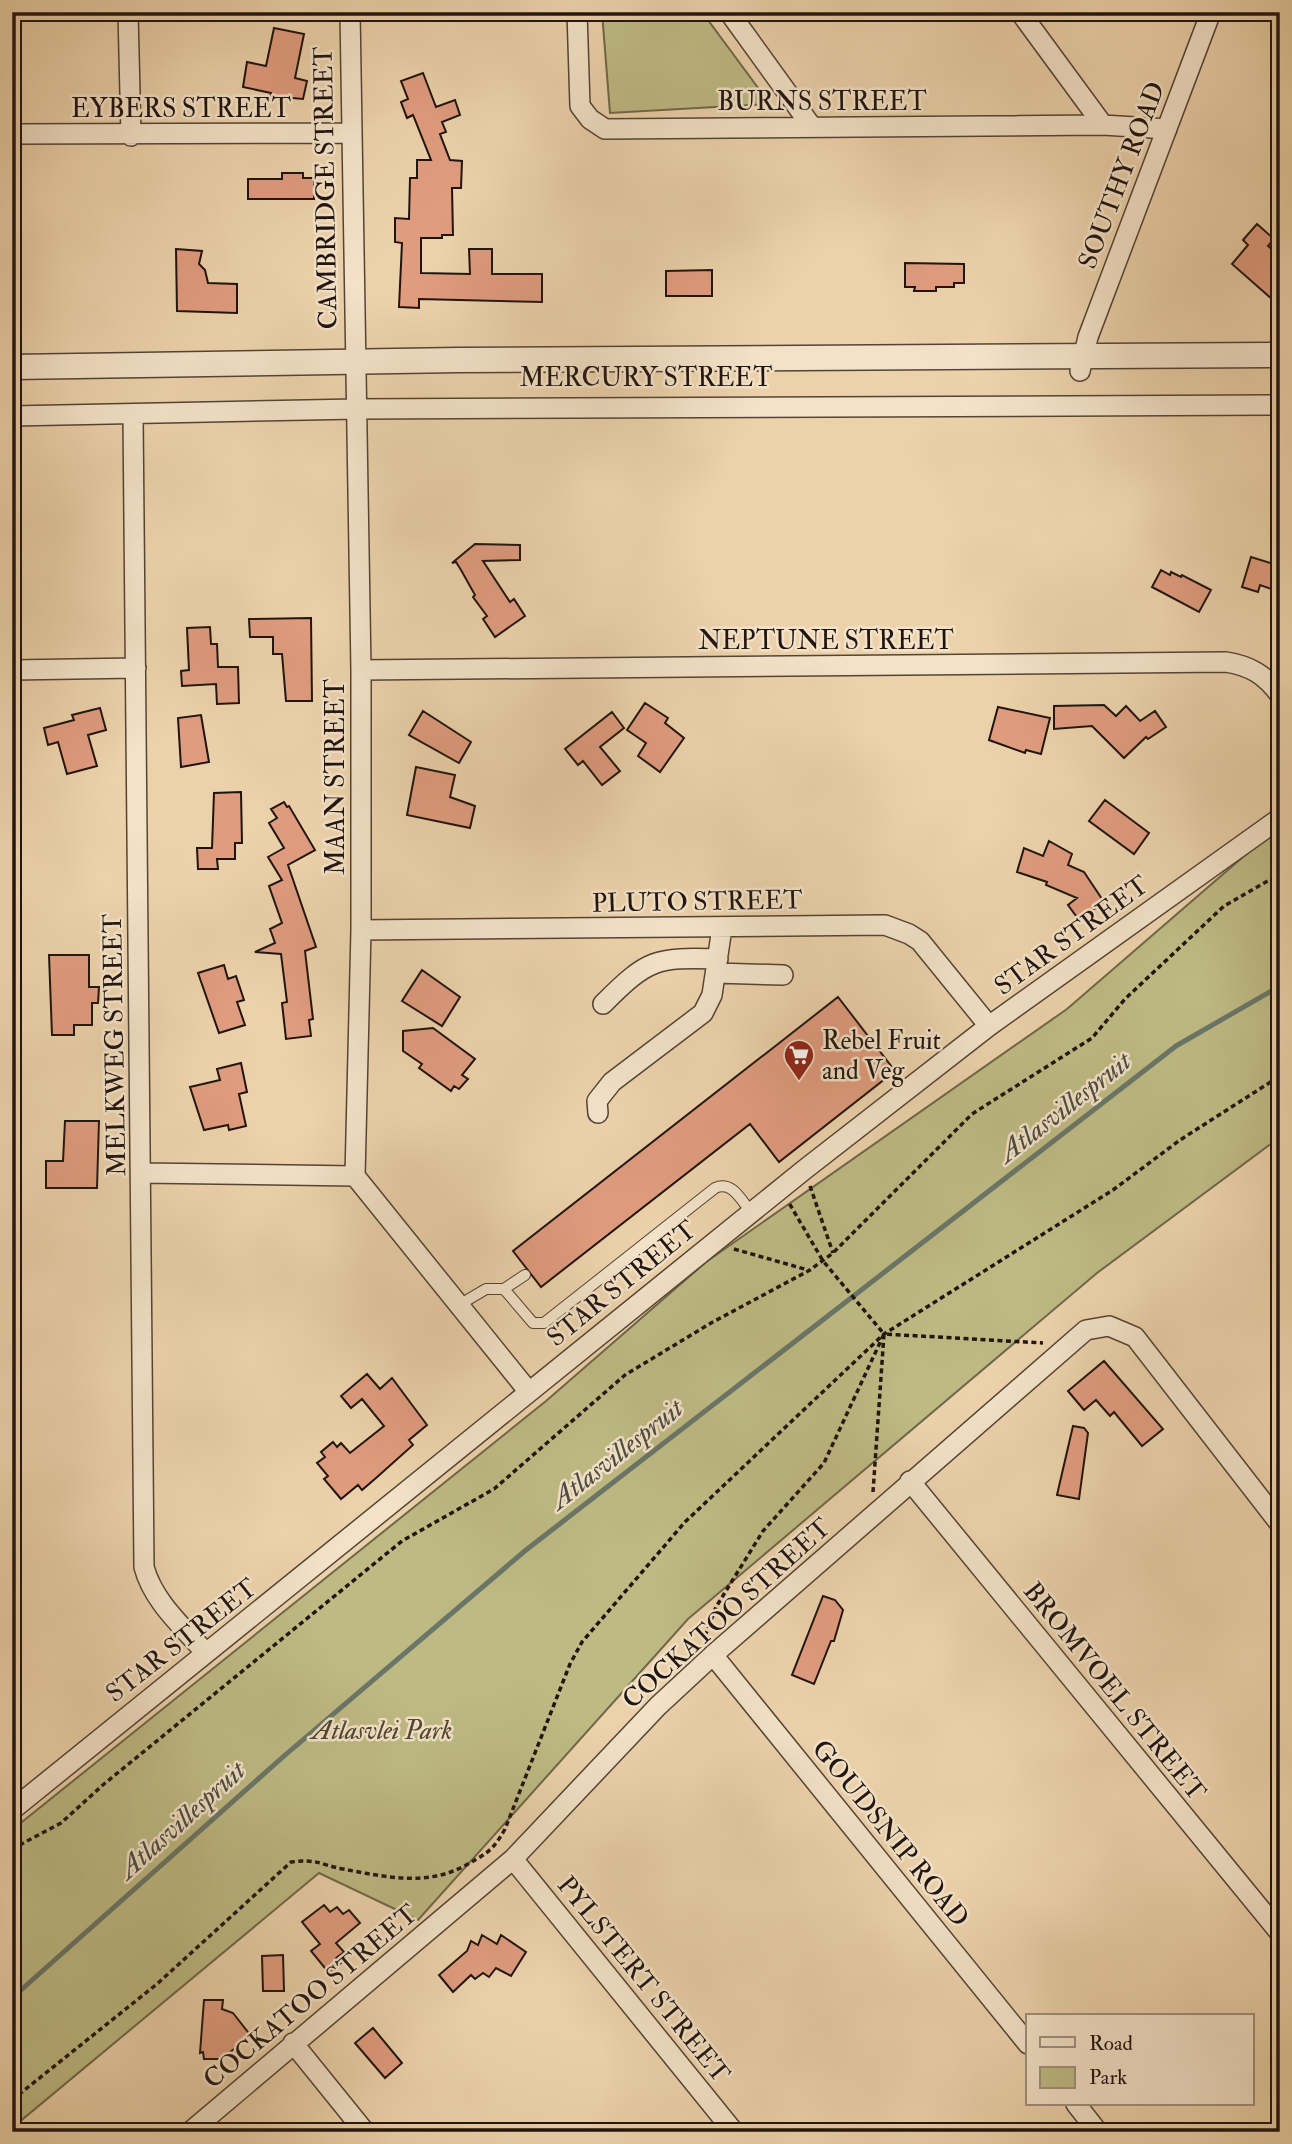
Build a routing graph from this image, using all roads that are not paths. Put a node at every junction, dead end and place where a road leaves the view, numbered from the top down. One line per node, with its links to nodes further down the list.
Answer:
1 (128, 12): 12 (street)
2 (350, 12): 11 (street, CAMBRIDGE STREET)
3 (577, 12): 8 (street, BURNS STREET)
4 (729, 12): 8 (street)
5 (1020, 12): 7 (street)
6 (1211, 12): 9 (street, SOUTHY ROAD)
7 (1103, 125): 8 (street, BURNS STREET); 9 (street, BURNS STREET)
8 (812, 127)
9 (1167, 129): 14 (street, SOUTHY ROAD)
10 (14, 133): 12 (street, EYBERS STREET)
11 (350, 133): 12 (street, EYBERS STREET); 17 (street, CAMBRIDGE STREET)
12 (131, 136)
13 (1280, 355): 14 (street, MERCURY STREET)
14 (1081, 364): 16 (street, MERCURY STREET); 17 (street, MERCURY STREET)
15 (12, 367): 17 (street, MERCURY STREET)
16 (1280, 368)
17 (354, 371): 18 (street, MERCURY STREET); 20 (street, MAAN STREET)
18 (12, 380)
19 (1280, 405): 20 (street, MERCURY STREET)
20 (357, 409): 21 (street, MERCURY STREET); 25 (street, MAAN STREET)
21 (133, 415): 22 (street, MERCURY STREET); 23 (street, MELKWEG STREET)
22 (12, 416)
23 (136, 668): 24 (street); 35 (street, MELKWEG STREET)
24 (12, 670)
25 (361, 670): 26 (street, NEPTUNE STREET); 29 (street, MAAN STREET)
26 (1280, 695)
27 (1280, 818): 33 (street, STAR STREET)
28 (722, 928): 29 (street, PLUTO STREET); 30 (street); 33 (street, PLUTO STREET)
29 (361, 930): 36 (street, MAAN STREET)
30 (717, 966): 31 (street); 32 (street); 34 (street)
31 (783, 975)
32 (603, 1004)
33 (989, 1026): 37 (street, STAR STREET)
34 (598, 1113)
35 (142, 1173): 36 (street); 44 (street, MELKWEG STREET)
36 (355, 1176): 40 (street)
37 (751, 1212): 39 (lane); 41 (street, STAR STREET)
38 (525, 1275): 39 (lane)
39 (503, 1289): 40 (lane)
40 (459, 1305): 41 (street)
41 (529, 1392): 44 (street, STAR STREET)
42 (910, 1481): 43 (street, COCKATOO STREET); 45 (street, COCKATOO STREET); 48 (street, BROMVOEL STREET)
43 (1280, 1524)
44 (205, 1652): 46 (street, STAR STREET)
45 (713, 1655): 47 (street, COCKATOO STREET); 49 (street, GOUDSNIP ROAD)
46 (12, 1810)
47 (513, 1859): 50 (street, COCKATOO STREET); 54 (street, PYLSTERT STREET)
48 (1280, 1933)
49 (1026, 2042)
50 (293, 2043): 52 (street, COCKATOO STREET); 53 (street)
51 (1078, 2106): 55 (street)
52 (190, 2132)
53 (365, 2132)
54 (734, 2132)
55 (1098, 2132)

